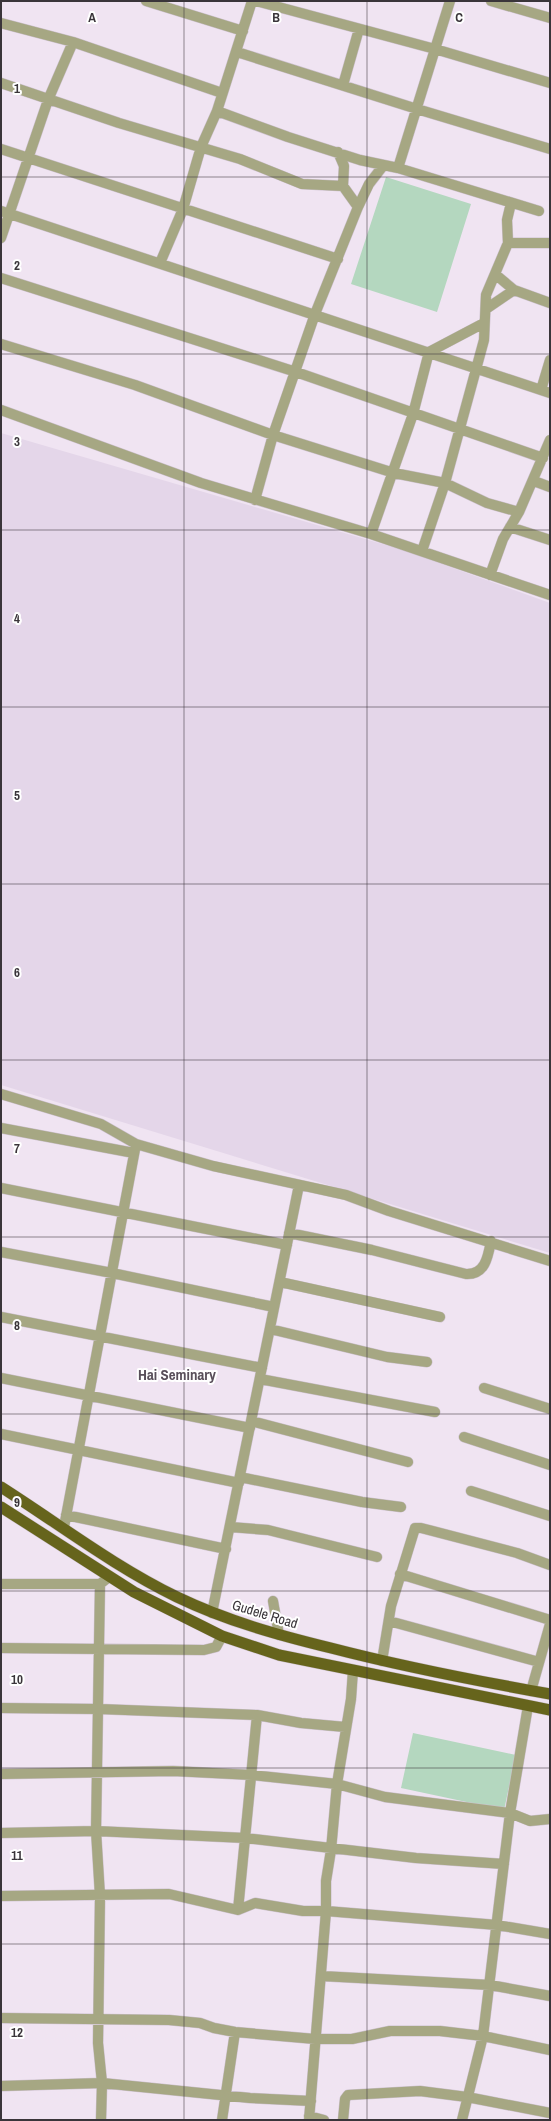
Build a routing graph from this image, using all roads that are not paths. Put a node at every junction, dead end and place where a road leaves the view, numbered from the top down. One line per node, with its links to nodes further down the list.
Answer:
1 (146, 1): 9 (street)
2 (252, 1): 9 (street)
3 (256, 1): 8 (street)
4 (450, 1): 11 (street)
5 (491, 1): 6 (street)
6 (550, 18)
7 (1, 23): 10 (street)
8 (359, 28): 11 (street); 15 (street)
9 (243, 31): 12 (street)
10 (73, 42): 16 (street); 17 (street)
11 (435, 49): 14 (street); 18 (street)
12 (237, 52): 15 (street); 16 (street)
13 (1, 83): 17 (street)
14 (550, 83)
15 (343, 85): 18 (street)
16 (222, 93): 19 (street)
17 (48, 100): 20 (street); 24 (street)
18 (417, 109): 22 (street); 26 (street)
19 (217, 111): 20 (street); 23 (street)
20 (201, 147): 27 (street); 30 (street)
21 (1, 149): 24 (street)
22 (550, 149)
23 (338, 152): 25 (street); 27 (street)
24 (28, 157): 30 (street); 32 (street)
25 (383, 166): 26 (street); 29 (street)
26 (398, 168): 28 (street)
27 (343, 186): 29 (street)
28 (510, 203): 31 (street); 34 (street)
29 (358, 207): 36 (street)
30 (183, 209): 36 (street); 37 (street)
31 (539, 211)
32 (5, 212): 33 (street); 37 (street)
33 (1, 238)
34 (508, 243): 35 (street); 38 (street)
35 (550, 243)
36 (338, 259): 43 (street)
37 (160, 263): 43 (street)
38 (495, 274): 40 (street); 42 (street)
39 (1, 278): 49 (street)
40 (514, 290): 41 (street); 42 (street)
41 (550, 303)
42 (486, 309): 44 (street)
43 (315, 314): 46 (street); 49 (street)
44 (484, 323): 46 (street); 48 (street)
45 (1, 344): 54 (street)
46 (429, 352): 48 (street); 52 (street)
47 (550, 360): 50 (street)
48 (477, 367): 50 (street); 53 (street)
49 (296, 372): 52 (street); 54 (street)
50 (546, 391)
51 (1, 410): 61 (street)
52 (413, 414): 53 (street); 57 (street)
53 (459, 428): 56 (street); 59 (street)
54 (273, 435): 57 (street); 61 (street)
55 (550, 440): 56 (street)
56 (543, 458): 58 (street)
57 (394, 473): 59 (street); 64 (street)
58 (534, 481): 60 (street); 62 (street)
59 (445, 483): 62 (street); 66 (street)
60 (550, 487)
61 (255, 500): 64 (street)
62 (519, 512): 63 (street)
63 (510, 527): 65 (street); 67 (street)
64 (371, 534): 66 (street)
65 (550, 540)
66 (422, 551): 67 (street)
67 (490, 575): 68 (street)
68 (550, 595)
69 (1, 1094): 71 (street)
70 (1, 1128): 71 (street)
71 (135, 1148): 72 (street); 74 (street)
72 (299, 1185): 75 (street); 76 (street)
73 (1, 1188): 74 (street)
74 (123, 1213): 77 (street); 80 (street)
75 (289, 1233): 76 (street); 77 (street)
76 (490, 1241): 79 (street)
77 (287, 1245): 81 (street)
78 (1, 1252): 80 (street)
79 (550, 1261)
80 (112, 1273): 82 (street); 86 (street)
81 (280, 1282): 82 (street); 84 (street)
82 (274, 1307): 85 (street)
83 (1, 1316): 86 (street)
84 (440, 1317)
85 (270, 1329): 87 (street); 88 (street)
86 (100, 1336): 88 (street); 92 (street)
87 (427, 1362)
88 (262, 1368): 90 (street)
89 (1, 1378): 92 (street)
90 (260, 1379): 94 (street); 95 (street)
91 (484, 1388): 93 (street)
92 (89, 1396): 95 (street); 98 (street)
93 (550, 1409)
94 (435, 1412)
95 (251, 1425): 99 (street); 101 (street)
96 (1, 1434): 98 (street)
97 (464, 1437): 100 (street)
98 (78, 1451): 101 (street); 106 (street)
99 (408, 1462)
100 (550, 1465)
101 (239, 1480): 105 (street); 109 (street)
102 (1, 1486): 108 (highway, Gudele Road)
103 (471, 1491): 107 (street)
104 (1, 1507): 114 (highway)
105 (401, 1507)
106 (66, 1515): 108 (street); 110 (street)
107 (550, 1516)
108 (64, 1527): 117 (highway, Gudele Road)
109 (230, 1527): 110 (street); 111 (street)
110 (226, 1549): 117 (street)
111 (377, 1557)
112 (550, 1565): 113 (street)
113 (400, 1574): 118 (street); 119 (street)
114 (104, 1581): 115 (street); 122 (highway); 124 (street)
115 (1, 1584)
116 (273, 1601): 121 (street)
117 (212, 1613): 121 (highway, Gudele Road)
118 (550, 1620)
119 (388, 1622): 126 (street); 127 (street)
120 (550, 1624): 127 (street)
121 (279, 1635): 125 (highway, Gudele Road)
122 (222, 1636): 124 (street); 128 (highway)
123 (1, 1648): 124 (street)
124 (98, 1649): 134 (street)
125 (342, 1651): 126 (highway, Gudele Road); 128 (highway)
126 (382, 1661): 130 (highway, Gudele Road)
127 (539, 1662): 130 (street)
128 (338, 1666): 129 (highway)
129 (353, 1670): 132 (highway); 137 (street)
130 (531, 1691): 131 (highway, Gudele Road)
131 (550, 1694)
132 (528, 1706): 135 (highway); 142 (street)
133 (1, 1708): 134 (street)
134 (99, 1709): 136 (street); 138 (street)
135 (550, 1710)
136 (257, 1714): 137 (street); 140 (street)
137 (345, 1727): 141 (street)
138 (97, 1771): 139 (street); 140 (street); 144 (street)
139 (1, 1774)
140 (252, 1775): 141 (street); 146 (street)
141 (337, 1784): 142 (street); 147 (street)
142 (510, 1814): 143 (street); 148 (street)
143 (550, 1819)
144 (96, 1831): 145 (street); 146 (street); 150 (street)
145 (1, 1833)
146 (245, 1838): 147 (street); 151 (street)
147 (331, 1850): 148 (street); 152 (street)
148 (504, 1864): 153 (street)
149 (1, 1896): 150 (street)
150 (100, 1896): 151 (street); 159 (street)
151 (238, 1910): 152 (street)
152 (326, 1911): 153 (street); 155 (street)
153 (498, 1925): 154 (street); 156 (street)
154 (550, 1934)
155 (321, 1976): 156 (street); 162 (street)
156 (490, 1985): 157 (street); 161 (street)
157 (550, 1996)
158 (1, 2018): 159 (street)
159 (99, 2020): 160 (street); 164 (street)
160 (235, 2032): 162 (street); 166 (street)
161 (483, 2036): 162 (street); 163 (street); 167 (street)
162 (315, 2039): 168 (street)
163 (550, 2050)
164 (102, 2083): 165 (street); 166 (street); 171 (street)
165 (1, 2086)
166 (226, 2095): 168 (street); 172 (street)
167 (467, 2097): 169 (street); 174 (street); 175 (street)
168 (311, 2101): 170 (street)
169 (550, 2113)
170 (309, 2118): 173 (street)
171 (101, 2120)
172 (222, 2120)
173 (324, 2120)
174 (343, 2120)
175 (462, 2120)

